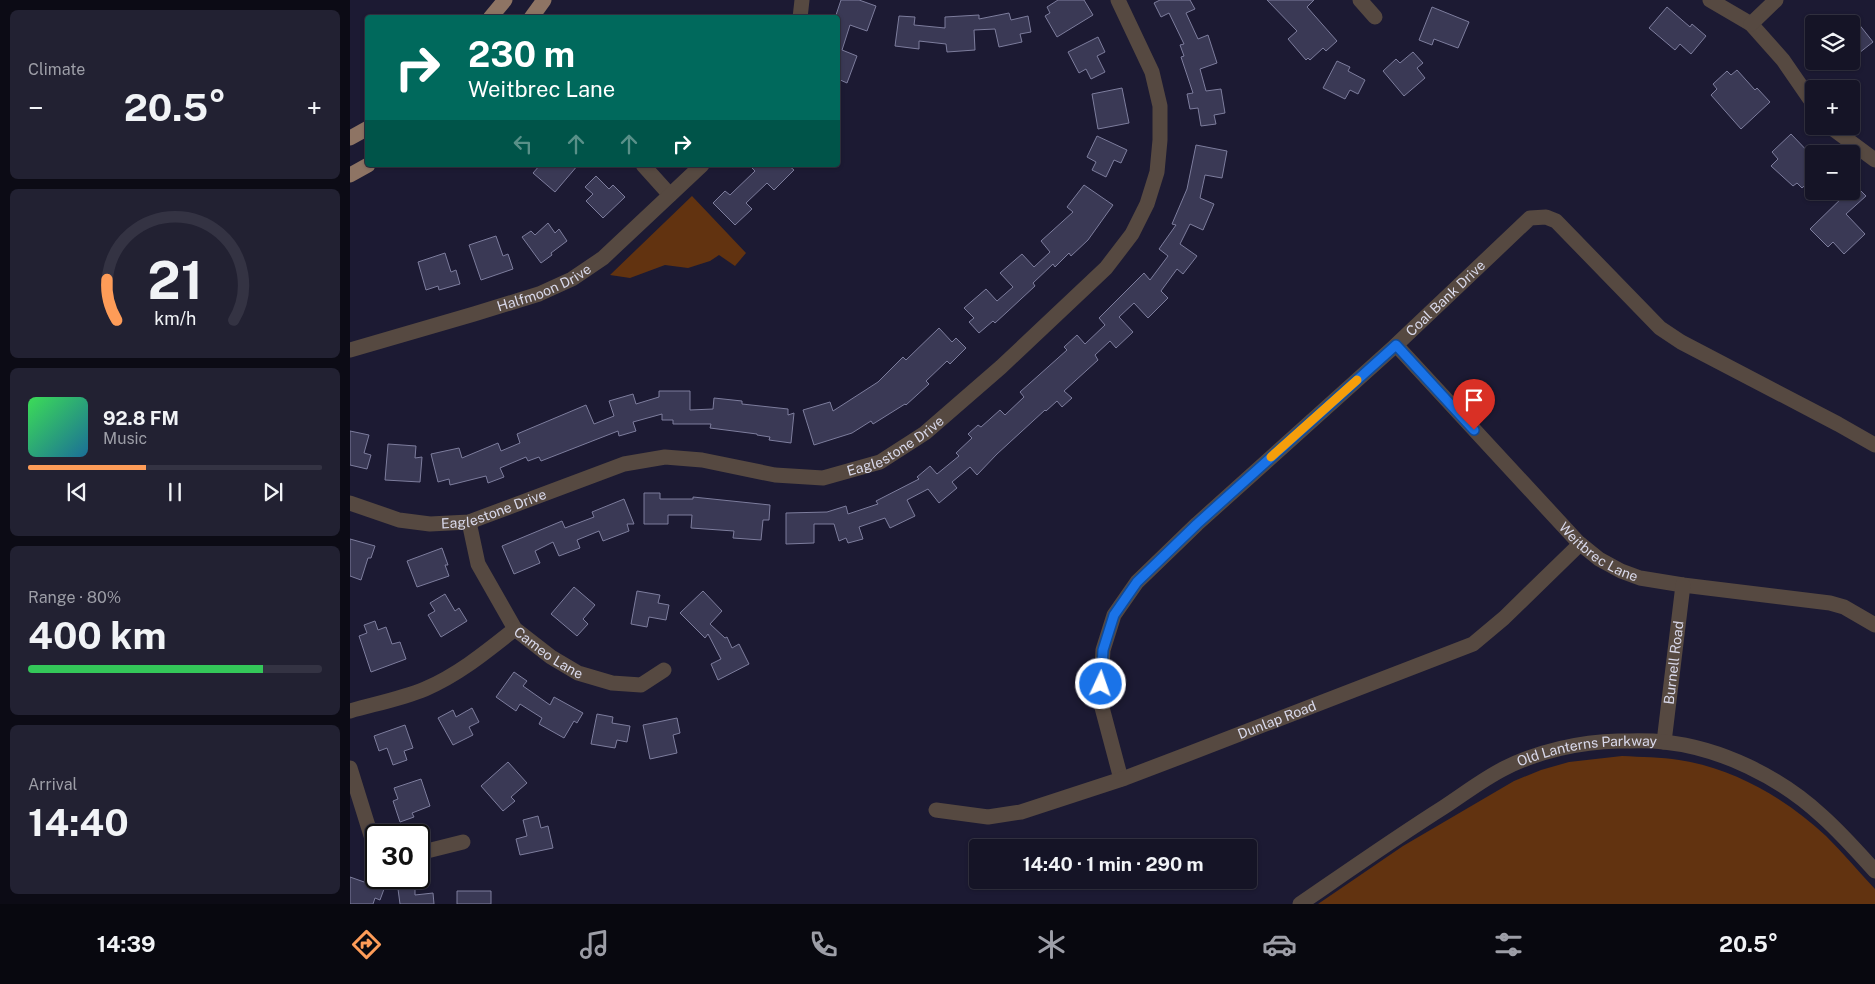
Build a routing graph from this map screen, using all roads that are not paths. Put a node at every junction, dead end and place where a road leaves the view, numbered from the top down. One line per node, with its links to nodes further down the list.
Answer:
1 (505, 0): 8 (main road)
2 (544, 0): 9 (main road)
3 (802, 0): 10 (street)
4 (1118, 0): 27 (street, Eaglestone Drive)
5 (1360, 0): 11 (street)
6 (1710, 0): 12 (street)
7 (1776, 0): 12 (street)
8 (492, 15)
9 (534, 15)
10 (800, 15)
11 (1375, 17)
12 (1750, 24): 13 (street)
13 (1805, 92)
14 (365, 130): 16 (main road)
15 (1841, 135): 17 (street)
16 (350, 138)
17 (1875, 160)
18 (365, 167): 21 (main road)
19 (645, 167): 22 (street)
20 (700, 167): 22 (street, Halfmoon Drive)
21 (350, 176)
22 (670, 195): 24 (street, Halfmoon Drive)
23 (1396, 345): 25 (street, Coal Bank Drive); 28 (street, Weitbrec Lane); 36 (street, Coal Bank Drive)
24 (350, 350)
25 (1875, 446)
26 (350, 503): 27 (street, Eaglestone Drive)
27 (469, 522): 31 (street, Cameo Lane)
28 (1580, 544): 29 (street, Weitbrec Lane); 36 (street, Dunlap Road)
29 (1683, 585): 30 (street, Weitbrec Lane); 34 (street, Burnell Road)
30 (1875, 625)
31 (515, 629): 32 (street, Cameo Lane); 33 (street)
32 (664, 670)
33 (350, 711)
34 (1664, 742): 41 (street, Old Lanterns Parkway); 42 (street, Old Lanterns Parkway)
35 (350, 768): 38 (street)
36 (1121, 779): 37 (street, Dunlap Road)
37 (936, 810)
38 (367, 824)
39 (463, 842): 40 (street)
40 (430, 850)
41 (1875, 871)
42 (1300, 904)

